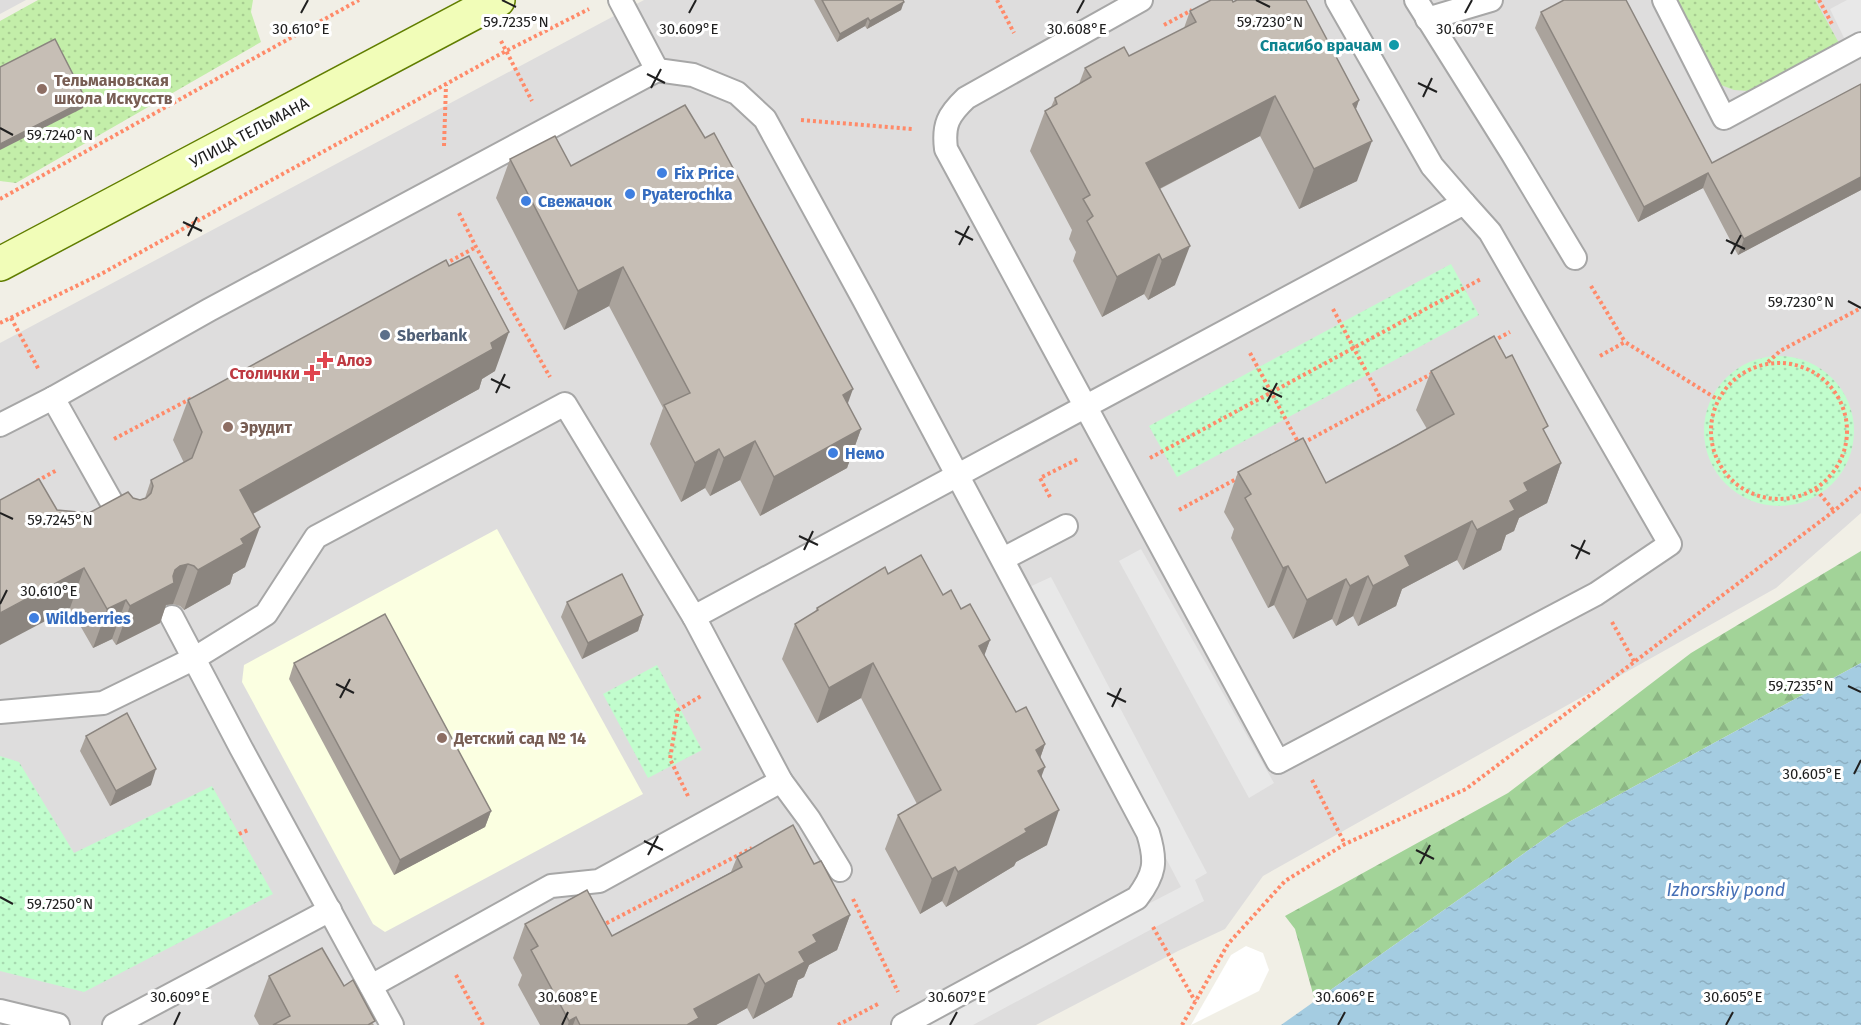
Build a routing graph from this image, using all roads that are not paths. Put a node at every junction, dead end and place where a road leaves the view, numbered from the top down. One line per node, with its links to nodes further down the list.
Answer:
1 (498, 0): 12 (main road, УЛИЦА ТЕЛЬМАНА)
2 (620, 0): 9 (lane)
3 (1141, 0): 14 (lane)
4 (1337, 0): 10 (lane)
5 (1491, 0): 7 (lane)
6 (1664, 0): 8 (lane)
7 (1421, 10): 11 (lane)
8 (1861, 44)
9 (657, 70): 13 (lane); 16 (lane)
10 (1464, 203): 14 (lane); 14 (lane)
11 (1575, 258)
12 (0, 264)
13 (53, 398): 15 (lane); 17 (lane)
14 (1085, 405): 16 (lane)
15 (0, 425)
16 (958, 475): 19 (lane); 21 (lane)
17 (125, 526)
18 (1066, 526): 19 (lane)
19 (1003, 559): 32 (lane)
20 (172, 617): 22 (lane)
21 (694, 617): 22 (lane); 24 (lane)
22 (195, 658): 23 (lane); 26 (lane)
23 (0, 712)
24 (781, 781): 25 (lane); 27 (lane)
25 (840, 870)
26 (330, 910): 27 (lane); 30 (lane)
27 (371, 986): 31 (lane)
28 (0, 1011): 29 (lane)
29 (58, 1025)
30 (114, 1025)
31 (392, 1025)
32 (903, 1025)

